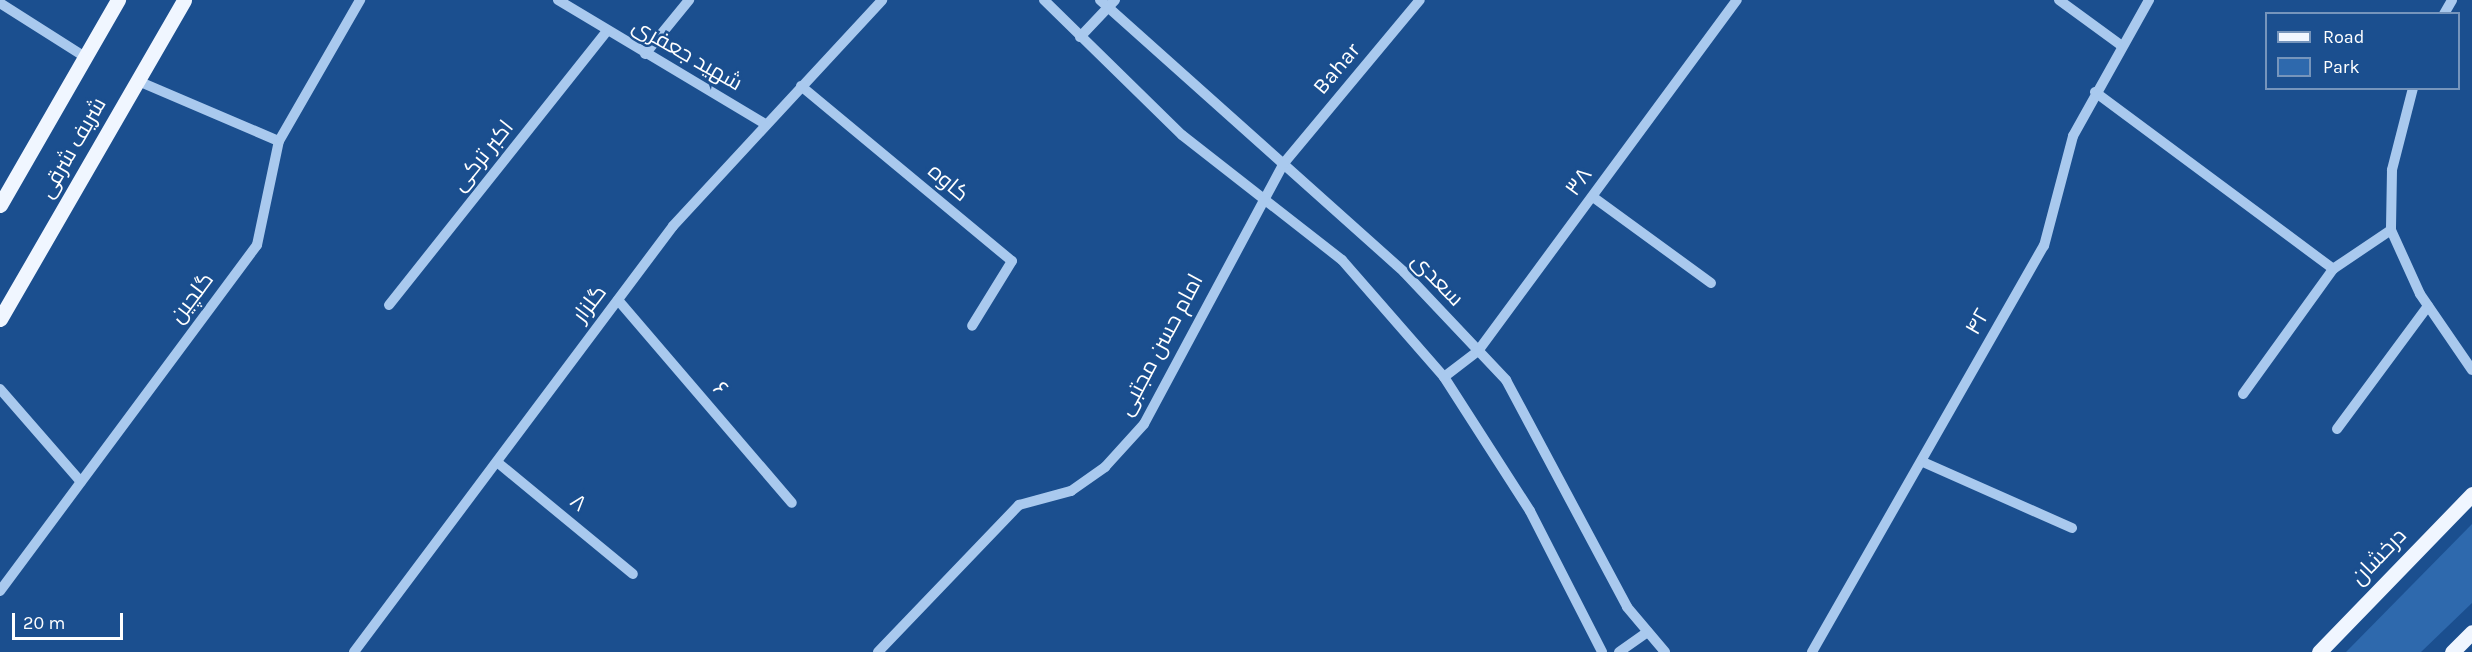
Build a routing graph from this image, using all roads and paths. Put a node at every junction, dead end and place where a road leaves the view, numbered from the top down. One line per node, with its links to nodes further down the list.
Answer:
1 (118, 0): 18 (main road, شریف شرقی)
2 (184, 0): 19 (main road, شریف شرقی)
3 (360, 0): 24 (street, گلچین)
4 (558, 0): 14 (street, شهید جعفری)
5 (689, 0): 17 (street)
6 (882, 0): 20 (street, گلزار)
7 (1044, 0): 15 (street)
8 (1420, 0): 25 (street, Bahar)
9 (1737, 0): 26 (street, ۳۸)
10 (2059, 0): 16 (street)
11 (2149, 0): 16 (street, ۴۲)
12 (1107, 2): 15 (street); 25 (street, سعدی)
13 (0, 3): 18 (street)
14 (607, 32): 17 (street, شهید جعفری); 33 (street, اکبر ترکی)
15 (1080, 37): 27 (street)
16 (2122, 46): 22 (street, ۴۲)
17 (645, 54): 23 (street, شهید جعفری)
18 (85, 57): 28 (main road, شریف شرقی)
19 (138, 81): 24 (street); 35 (main road, شریف شرقی)
20 (801, 86): 23 (street, گلزار); 36 (street, کاوه)
21 (2412, 90): 29 (street)
22 (2095, 92): 30 (street); 44 (street, ۴۲)
23 (765, 124): 32 (street, گلزار)
24 (279, 141): 45 (street, گلچین)
25 (1284, 162): 27 (street, امام حسن مجتبی); 37 (street, سعدی)
26 (1593, 196): 31 (street); 37 (street, ۳۸)
27 (1262, 197): 39 (street); 54 (street, امام حسن مجتبی)
28 (0, 205)
29 (2391, 230): 30 (street); 34 (street)
30 (2333, 269): 41 (street)
31 (1711, 283)
32 (618, 300): 43 (street, گلزار); 47 (street, ۶)
33 (389, 305)
34 (2428, 306): 38 (street); 42 (street)
35 (0, 319)
36 (972, 326)
37 (1478, 351): 39 (street, ۳۸); 51 (street, سعدی)
38 (2472, 370)
39 (1444, 377): 55 (street)
40 (0, 389): 45 (street)
41 (2243, 394)
42 (2337, 429)
43 (497, 462): 49 (street, ۸); 53 (street, گلزار)
44 (1923, 462): 48 (street); 58 (street, ۴۲)
45 (81, 482): 50 (street, گلچین)
46 (2472, 494): 59 (main road, درخشان)
47 (792, 502)
48 (2072, 528)
49 (633, 574)
50 (0, 591)
51 (1648, 632): 56 (street); 57 (street, سعدی)
52 (2472, 632): 60 (main road)
53 (354, 652)
54 (878, 652)
55 (1602, 652)
56 (1619, 652)
57 (1665, 652)
58 (1812, 652)
59 (2319, 652)
60 (2452, 652)

